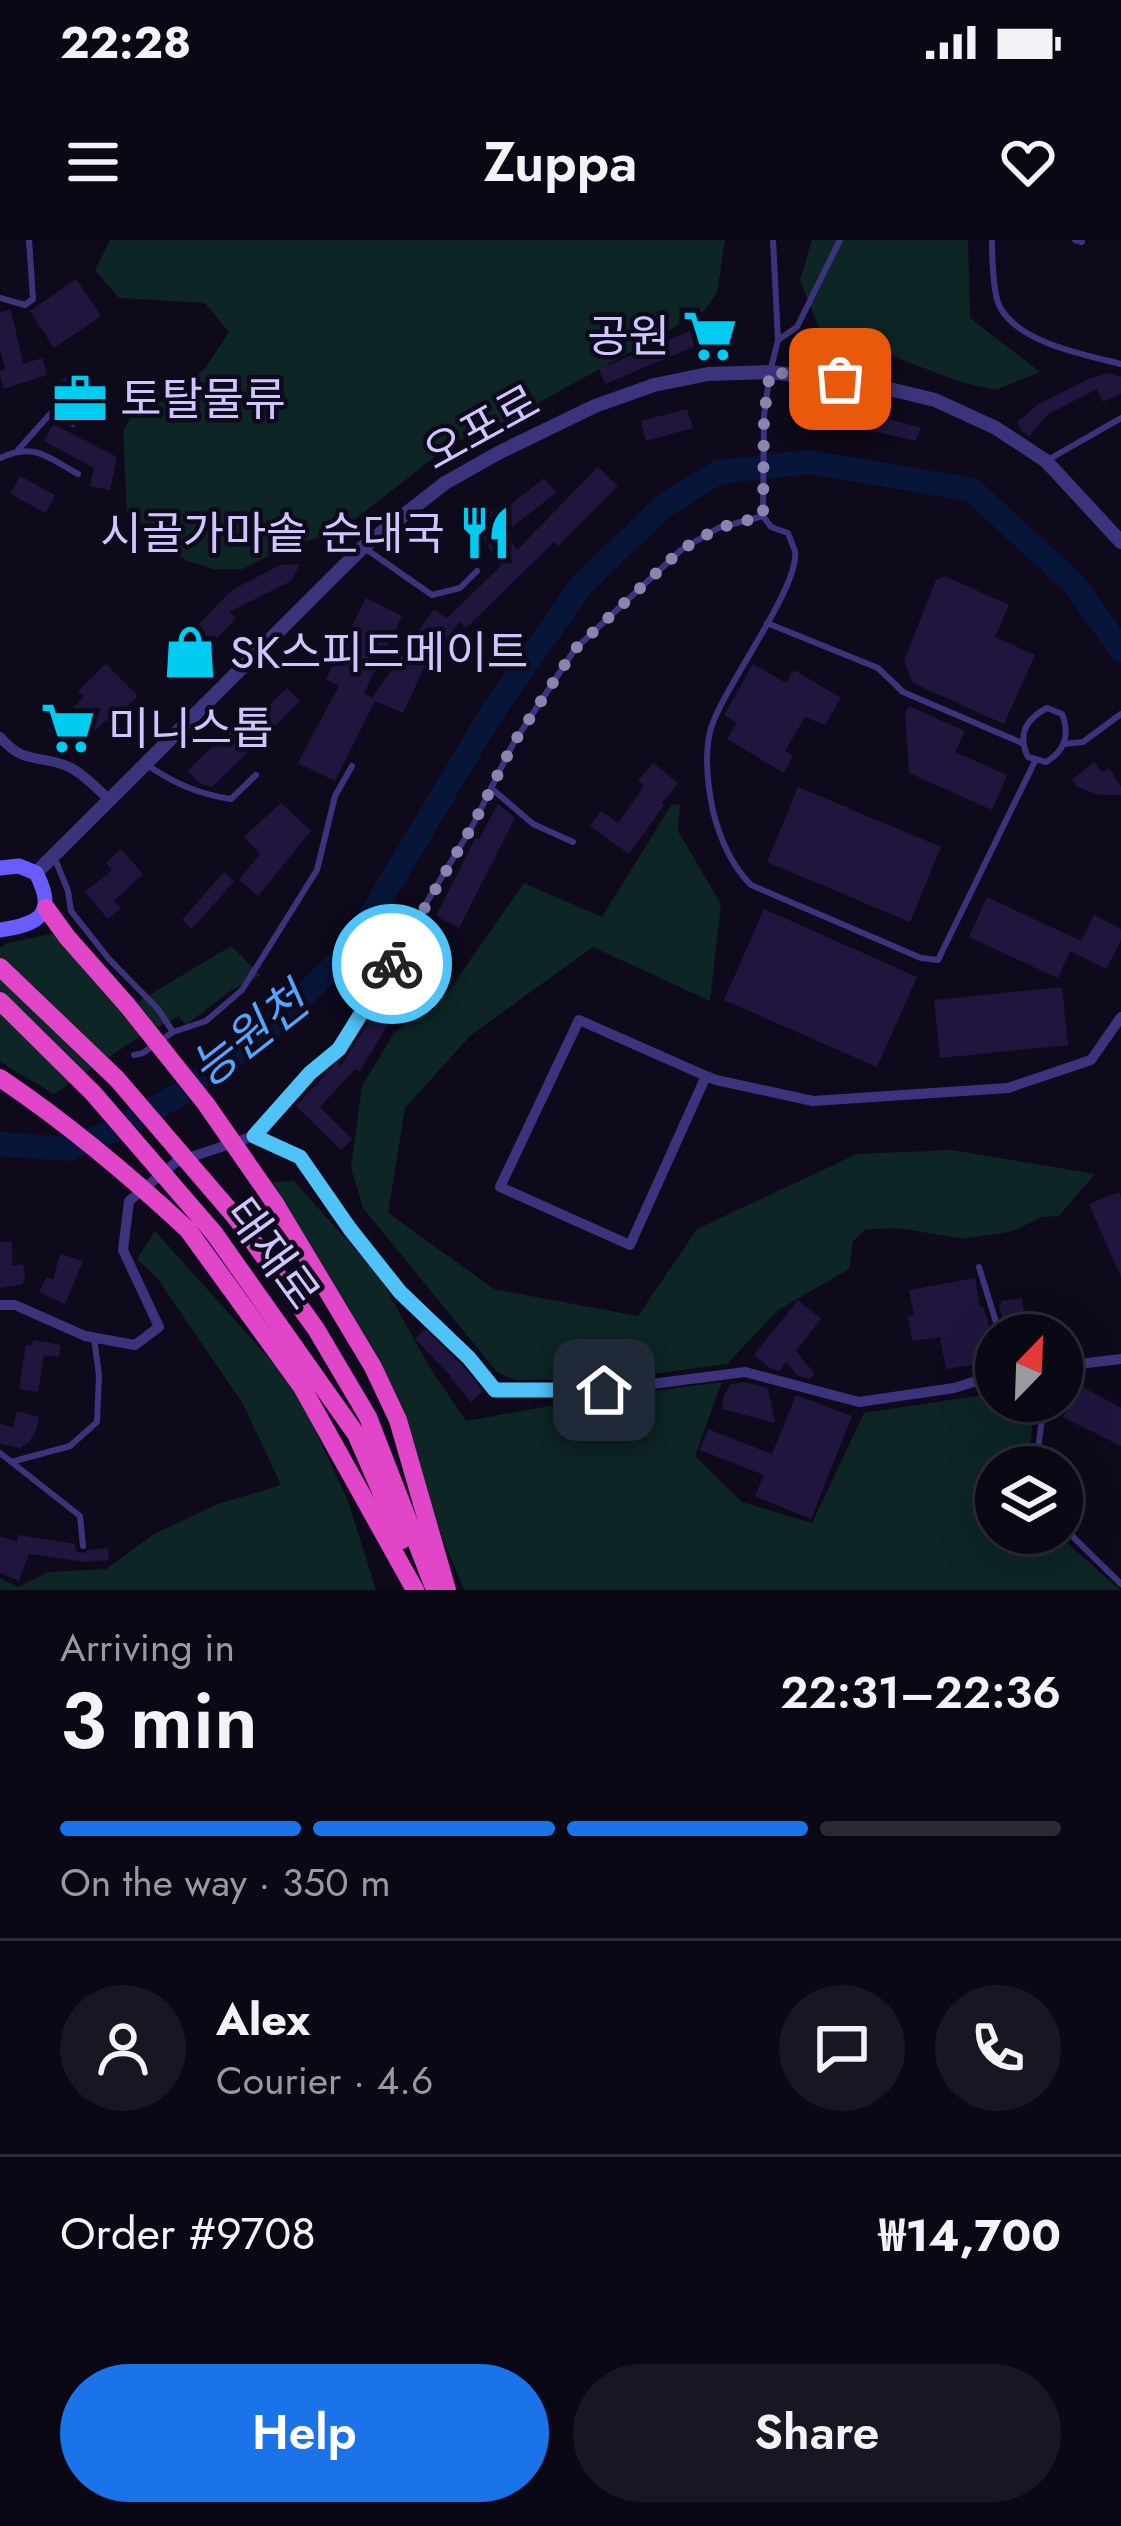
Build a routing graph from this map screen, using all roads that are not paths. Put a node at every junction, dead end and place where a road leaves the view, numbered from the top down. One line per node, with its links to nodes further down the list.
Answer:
1 (29, 240): 5 (lane)
2 (773, 240): 6 (lane)
3 (840, 240): 6 (lane)
4 (992, 240): 7 (lane)
5 (0, 298)
6 (778, 340): 8 (lane)
7 (1121, 364)
8 (770, 372): 13 (street, 오포로); 15 (lane); 17 (street, 오포로)
9 (1121, 418): 13 (lane)
10 (74, 424): 11 (lane)
11 (18, 450): 12 (lane); 14 (lane)
12 (0, 458)
13 (1046, 460): 16 (street, 오포로)
14 (77, 474)
15 (763, 516): 19 (lane); 28 (lane)
16 (1121, 542)
17 (363, 548): 18 (lane); 25 (street, 오포로)
18 (477, 571)
19 (767, 622): 22 (lane); 24 (lane)
20 (1121, 714): 23 (lane)
21 (0, 737): 29 (street)
22 (1022, 743): 23 (lane); 24 (lane)
23 (1064, 744): 24 (lane)
24 (1036, 759)
25 (146, 764): 27 (lane); 29 (street, 오포로)
26 (352, 766): 39 (lane)
27 (256, 775)
28 (491, 788): 30 (lane); 43 (lane)
29 (110, 800): 31 (street, 오포로)
30 (573, 842)
31 (53, 856): 33 (street, 오포로); 39 (lane)
32 (0, 868): 33 (main road)
33 (35, 873): 34 (main road)
34 (46, 908): 35 (main road); 59 (highway, bridge)
35 (0, 930)
36 (0, 968): 58 (highway, 태재로, bridge)
37 (0, 1001): 57 (highway, 태재로, bridge)
38 (1121, 1017): 41 (street)
39 (173, 1032): 40 (lane)
40 (134, 1055)
41 (706, 1076): 41 (street)
42 (0, 1078): 56 (highway, bridge)
43 (254, 1136): 47 (street); 50 (street)
44 (979, 1267): 46 (lane)
45 (0, 1305): 47 (street)
46 (994, 1314)
47 (94, 1337): 52 (lane)
48 (1121, 1359): 49 (street)
49 (1083, 1364)
50 (975, 1382)
51 (0, 1454): 52 (lane)
52 (11, 1462): 53 (lane)
53 (83, 1546)
54 (1083, 1547): 55 (lane)
55 (1121, 1584)
56 (415, 1590)
57 (424, 1590)
58 (435, 1590)
59 (447, 1590)

